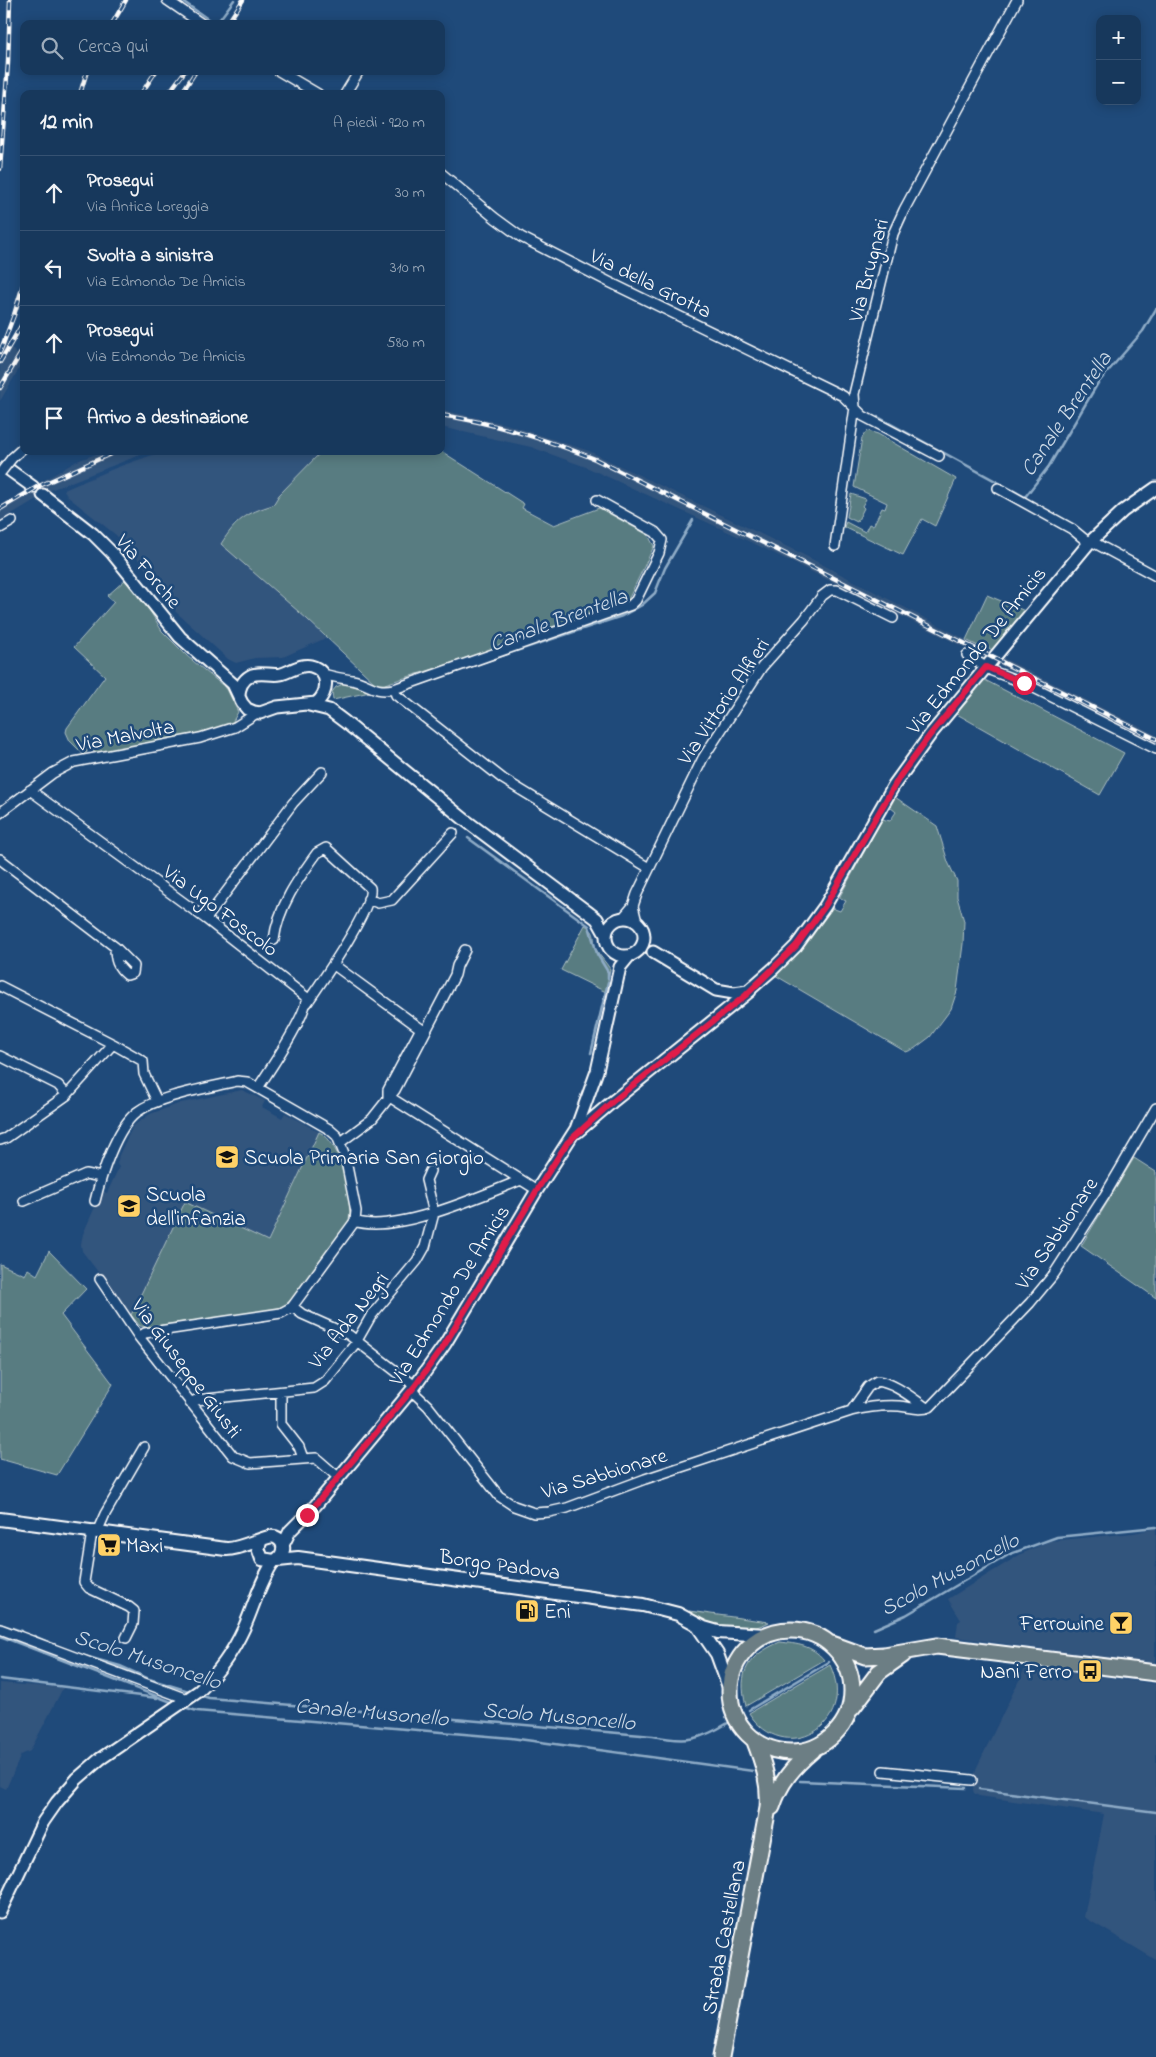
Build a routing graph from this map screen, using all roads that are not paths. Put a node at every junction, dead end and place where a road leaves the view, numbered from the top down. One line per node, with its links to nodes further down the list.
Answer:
1 (167, 0): 3 (street)
2 (1017, 0): 9 (street, Via Brugnari)
3 (196, 20)
4 (286, 75): 6 (street)
5 (357, 75): 7 (street)
6 (311, 90)
7 (347, 90)
8 (445, 175): 9 (street, Via della Grotta)
9 (856, 407): 11 (street, Via della Grotta); 21 (street, Via Brugnari)
10 (20, 451): 12 (street, bridge)
11 (939, 456)
12 (2, 469): 13 (street)
13 (33, 487)
14 (998, 488): 20 (street)
15 (1156, 488): 20 (street, Via Edmondo De Amicis)
16 (44, 495): 26 (street, Via Forche)
17 (597, 500): 30 (street)
18 (12, 521): 19 (street)
19 (0, 528)
20 (1090, 542): 22 (street); 25 (street, Via Edmondo De Amicis)
21 (835, 546)
22 (1156, 576)
23 (893, 618): 43 (street, Via Vittorio Alfieri)
24 (967, 654): 25 (street)
25 (986, 667): 37 (street); 61 (street, Via Edmondo De Amicis)
26 (223, 673): 28 (street, Via Forche); 32 (street, Via Forche)
27 (321, 673): 28 (street); 29 (street); 31 (street)
28 (247, 678): 32 (street)
29 (339, 679): 30 (street); 31 (street)
30 (394, 689): 43 (street)
31 (324, 692): 33 (street); 34 (street)
32 (241, 699): 35 (street); 36 (street)
33 (309, 705): 34 (street); 35 (street)
34 (329, 710): 47 (street)
35 (257, 713): 36 (street, Via Malvolta)
36 (239, 724): 39 (street, Via Malvolta)
37 (1156, 749)
38 (322, 772): 46 (street)
39 (30, 790): 40 (street, Via Malvolta); 46 (street, Via Ugo Foscolo)
40 (0, 813)
41 (453, 834): 44 (street)
42 (0, 859): 53 (street)
43 (649, 868): 45 (street, Via Vittorio Alfieri)
44 (368, 900): 52 (street); 58 (street)
45 (633, 906): 48 (street, Via Vittorio Alfieri); 49 (street)
46 (206, 919): 64 (street, Via Ugo Foscolo)
47 (597, 919): 48 (street); 50 (street)
48 (620, 919): 49 (street); 50 (street)
49 (637, 922): 51 (street)
50 (606, 935): 55 (street)
51 (644, 939): 56 (street); 57 (street)
52 (274, 940)
53 (116, 947)
54 (465, 950): 66 (street)
55 (612, 951): 57 (street); 59 (street)
56 (653, 952): 57 (street); 60 (street)
57 (633, 955): 59 (street)
58 (334, 965): 64 (street); 66 (street)
59 (620, 967): 72 (street)
60 (694, 975): 61 (street); 63 (street)
61 (759, 982): 63 (street); 65 (street, Via Edmondo De Amicis)
62 (0, 986): 67 (street)
63 (718, 990): 65 (street)
64 (307, 1003): 69 (street)
65 (720, 1015): 74 (street, Via Edmondo De Amicis)
66 (423, 1030): 71 (street)
67 (113, 1044): 70 (street); 73 (street)
68 (0, 1056): 70 (street)
69 (258, 1088): 73 (street); 77 (street)
70 (67, 1095): 76 (street)
71 (388, 1096): 77 (street); 81 (street)
72 (589, 1096): 74 (street); 78 (street, Via Edmondo De Amicis)
73 (157, 1101): 80 (street)
74 (612, 1102): 78 (street, Via Edmondo De Amicis)
75 (1156, 1108): 94 (street, Via Sabbionare)
76 (0, 1140)
77 (341, 1142): 86 (street)
78 (567, 1143): 82 (street, Via Edmondo De Amicis)
79 (430, 1171): 85 (street)
80 (100, 1177): 83 (street); 84 (street)
81 (521, 1180): 82 (street); 85 (street)
82 (537, 1190): 91 (street, Via Edmondo De Amicis)
83 (24, 1201)
84 (94, 1201)
85 (434, 1213): 86 (street); 90 (street, Via Ada Negri)
86 (355, 1222): 88 (street)
87 (100, 1280): 89 (street, Via Giuseppe Giusti)
88 (293, 1307): 89 (street); 90 (street, Via Sabbionare)
89 (139, 1337): 93 (street, Via Giuseppe Giusti)
90 (357, 1340): 91 (street, Via Sabbionare); 92 (street, Via Ada Negri)
91 (414, 1389): 95 (street, Via Sabbionare); 98 (street, Via Edmondo De Amicis)
92 (281, 1392): 93 (street, Via Ada Negri); 97 (street)
93 (190, 1403): 97 (street, Via Giuseppe Giusti)
94 (927, 1408): 95 (street, Via Sabbionare); 95 (street)
95 (851, 1411)
96 (144, 1447): 101 (street)
97 (303, 1458): 98 (street, Via Giuseppe Giusti)
98 (340, 1478): 100 (street, Via Edmondo De Amicis)
99 (0, 1519): 101 (main road)
100 (294, 1527): 102 (street, Via Edmondo De Amicis); 103 (street, Via Edmondo De Amicis)
101 (95, 1532): 104 (main road); 112 (street)
102 (265, 1538): 103 (main road); 104 (main road); 105 (main road)
103 (283, 1545): 106 (main road); 107 (main road)
104 (240, 1548): 105 (main road)
105 (260, 1557): 107 (main road); 108 (street)
106 (298, 1558): 107 (main road, Borgo Padova); 109 (main road, Borgo Padova)
107 (276, 1560): 108 (street)
108 (264, 1576): 117 (street)
109 (693, 1622): 111 (main road, Borgo Padova); 116 (main road, Borgo Padova)
110 (0, 1629): 117 (street)
111 (766, 1635): 113 (main road); 116 (main road)
112 (126, 1638)
113 (831, 1644): 114 (main road); 118 (main road)
114 (913, 1649): 115 (main road); 118 (main road)
115 (1156, 1673)
116 (730, 1690): 119 (main road)
117 (190, 1697): 124 (street)
118 (847, 1716): 120 (main road)
119 (754, 1739): 120 (main road); 123 (main road, Strada Castellana)
120 (816, 1747): 123 (main road, Strada Castellana)
121 (883, 1771): 122 (street)
122 (972, 1780)
123 (766, 1825): 125 (main road, Strada Castellana)
124 (0, 1912)
125 (722, 2057)

